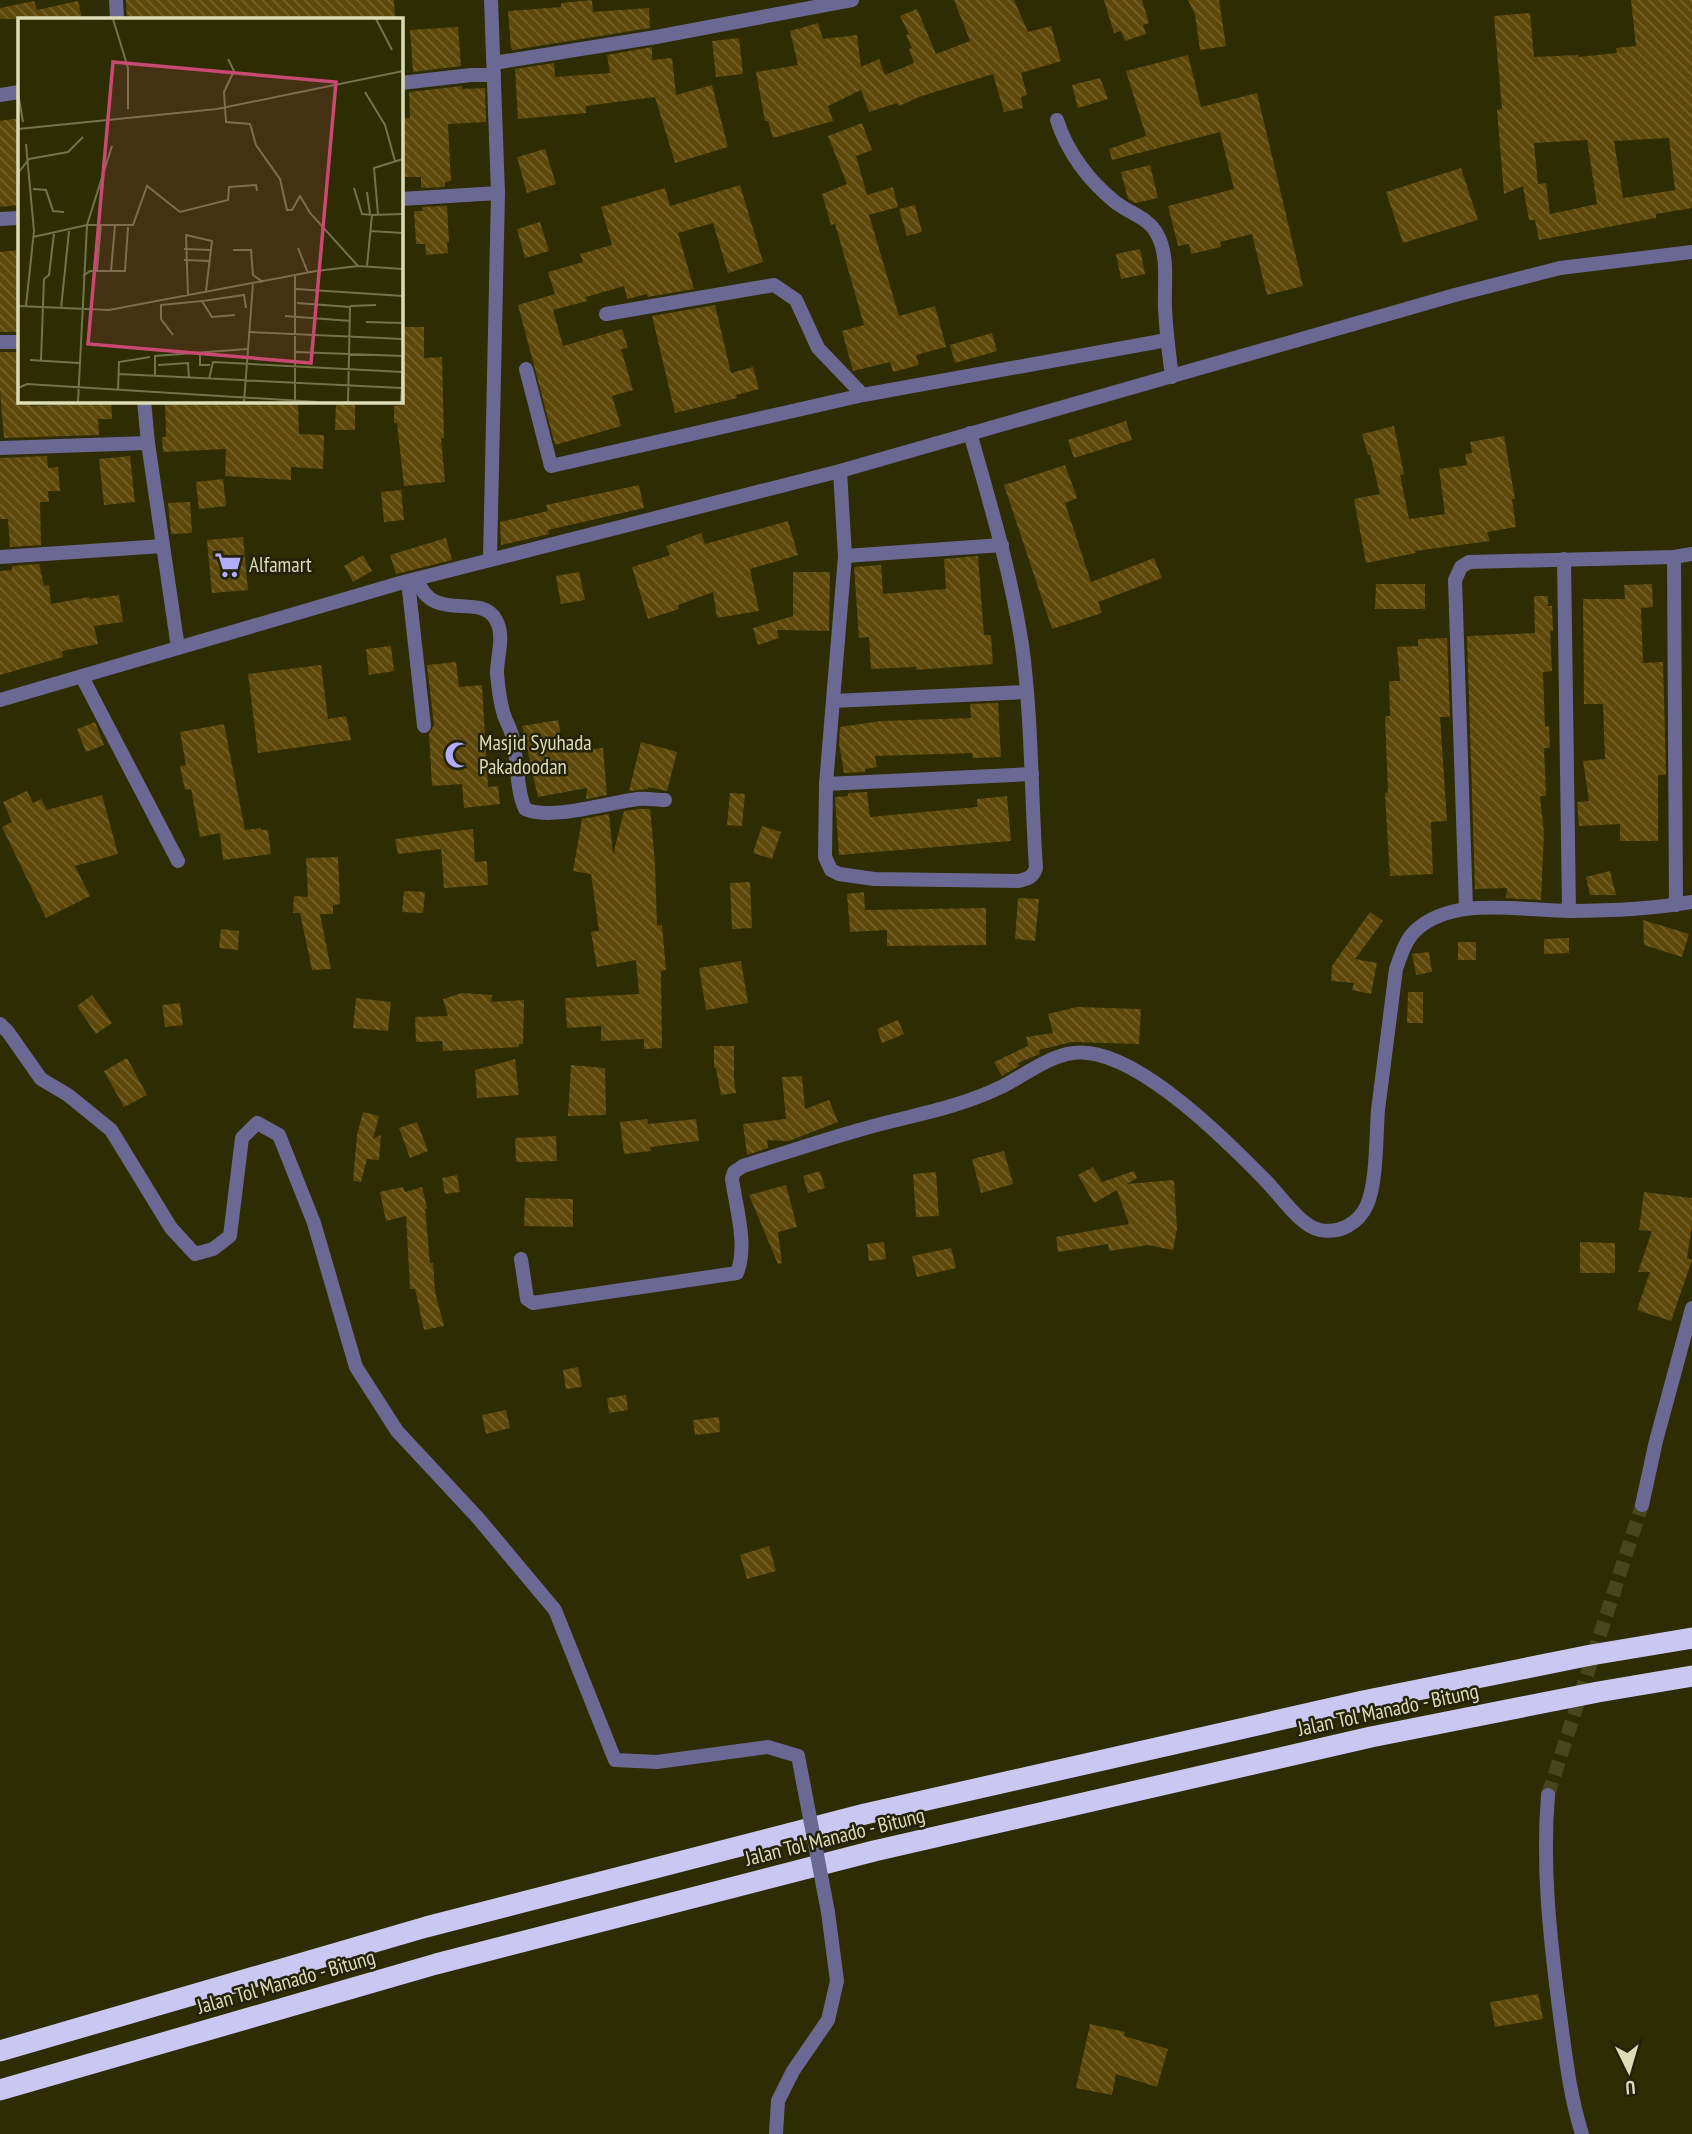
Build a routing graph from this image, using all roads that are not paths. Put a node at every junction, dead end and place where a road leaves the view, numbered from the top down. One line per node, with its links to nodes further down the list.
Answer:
1 (116, 0): 4 (street)
2 (491, 0): 5 (street)
3 (847, 0): 5 (street)
4 (117, 18)
5 (494, 69): 6 (street); 10 (street)
6 (402, 83)
7 (18, 92): 8 (street)
8 (0, 94)
9 (1057, 120): 16 (street)
10 (498, 193): 11 (street); 33 (street)
11 (402, 199)
12 (18, 218): 13 (street)
13 (0, 219)
14 (1692, 252): 20 (street)
15 (606, 314): 21 (street)
16 (1167, 340): 20 (street); 21 (street)
17 (0, 342): 18 (street)
18 (18, 342)
19 (526, 369): 21 (street)
20 (1172, 377): 23 (street)
21 (863, 395)
22 (144, 402): 24 (street)
23 (970, 433): 26 (street); 27 (street)
24 (148, 443): 25 (street); 28 (street)
25 (0, 448)
26 (840, 471): 30 (street); 33 (street)
27 (1002, 545): 30 (street); 38 (street)
28 (163, 546): 31 (street); 36 (street)
29 (1692, 554): 32 (street)
30 (845, 556): 40 (street)
31 (0, 557)
32 (1674, 557): 34 (street); 47 (street)
33 (490, 559): 35 (street)
34 (1564, 559): 48 (street); 49 (street)
35 (413, 580): 36 (street); 41 (street); 44 (street)
36 (178, 648): 37 (street)
37 (82, 677): 39 (street); 45 (street)
38 (1026, 692): 40 (street); 42 (street)
39 (0, 700)
40 (832, 701): 43 (street)
41 (424, 726)
42 (1032, 774): 43 (street); 43 (street)
43 (826, 784)
44 (665, 800)
45 (178, 861)
46 (1692, 902): 47 (street)
47 (1676, 905): 49 (street)
48 (1466, 908): 49 (street); 51 (street)
49 (1569, 911)
50 (0, 1024): 59 (street, bridge)
51 (521, 1259)
52 (1692, 1308): 53 (street)
53 (1642, 1505)
54 (1692, 1638): 57 (highway, Jalan Tol Manado - Bitung)
55 (1692, 1676): 58 (highway, Jalan Tol Manado - Bitung)
56 (1548, 1795): 60 (street)
57 (0, 2051)
58 (0, 2090)
59 (776, 2134)
60 (1582, 2134)

